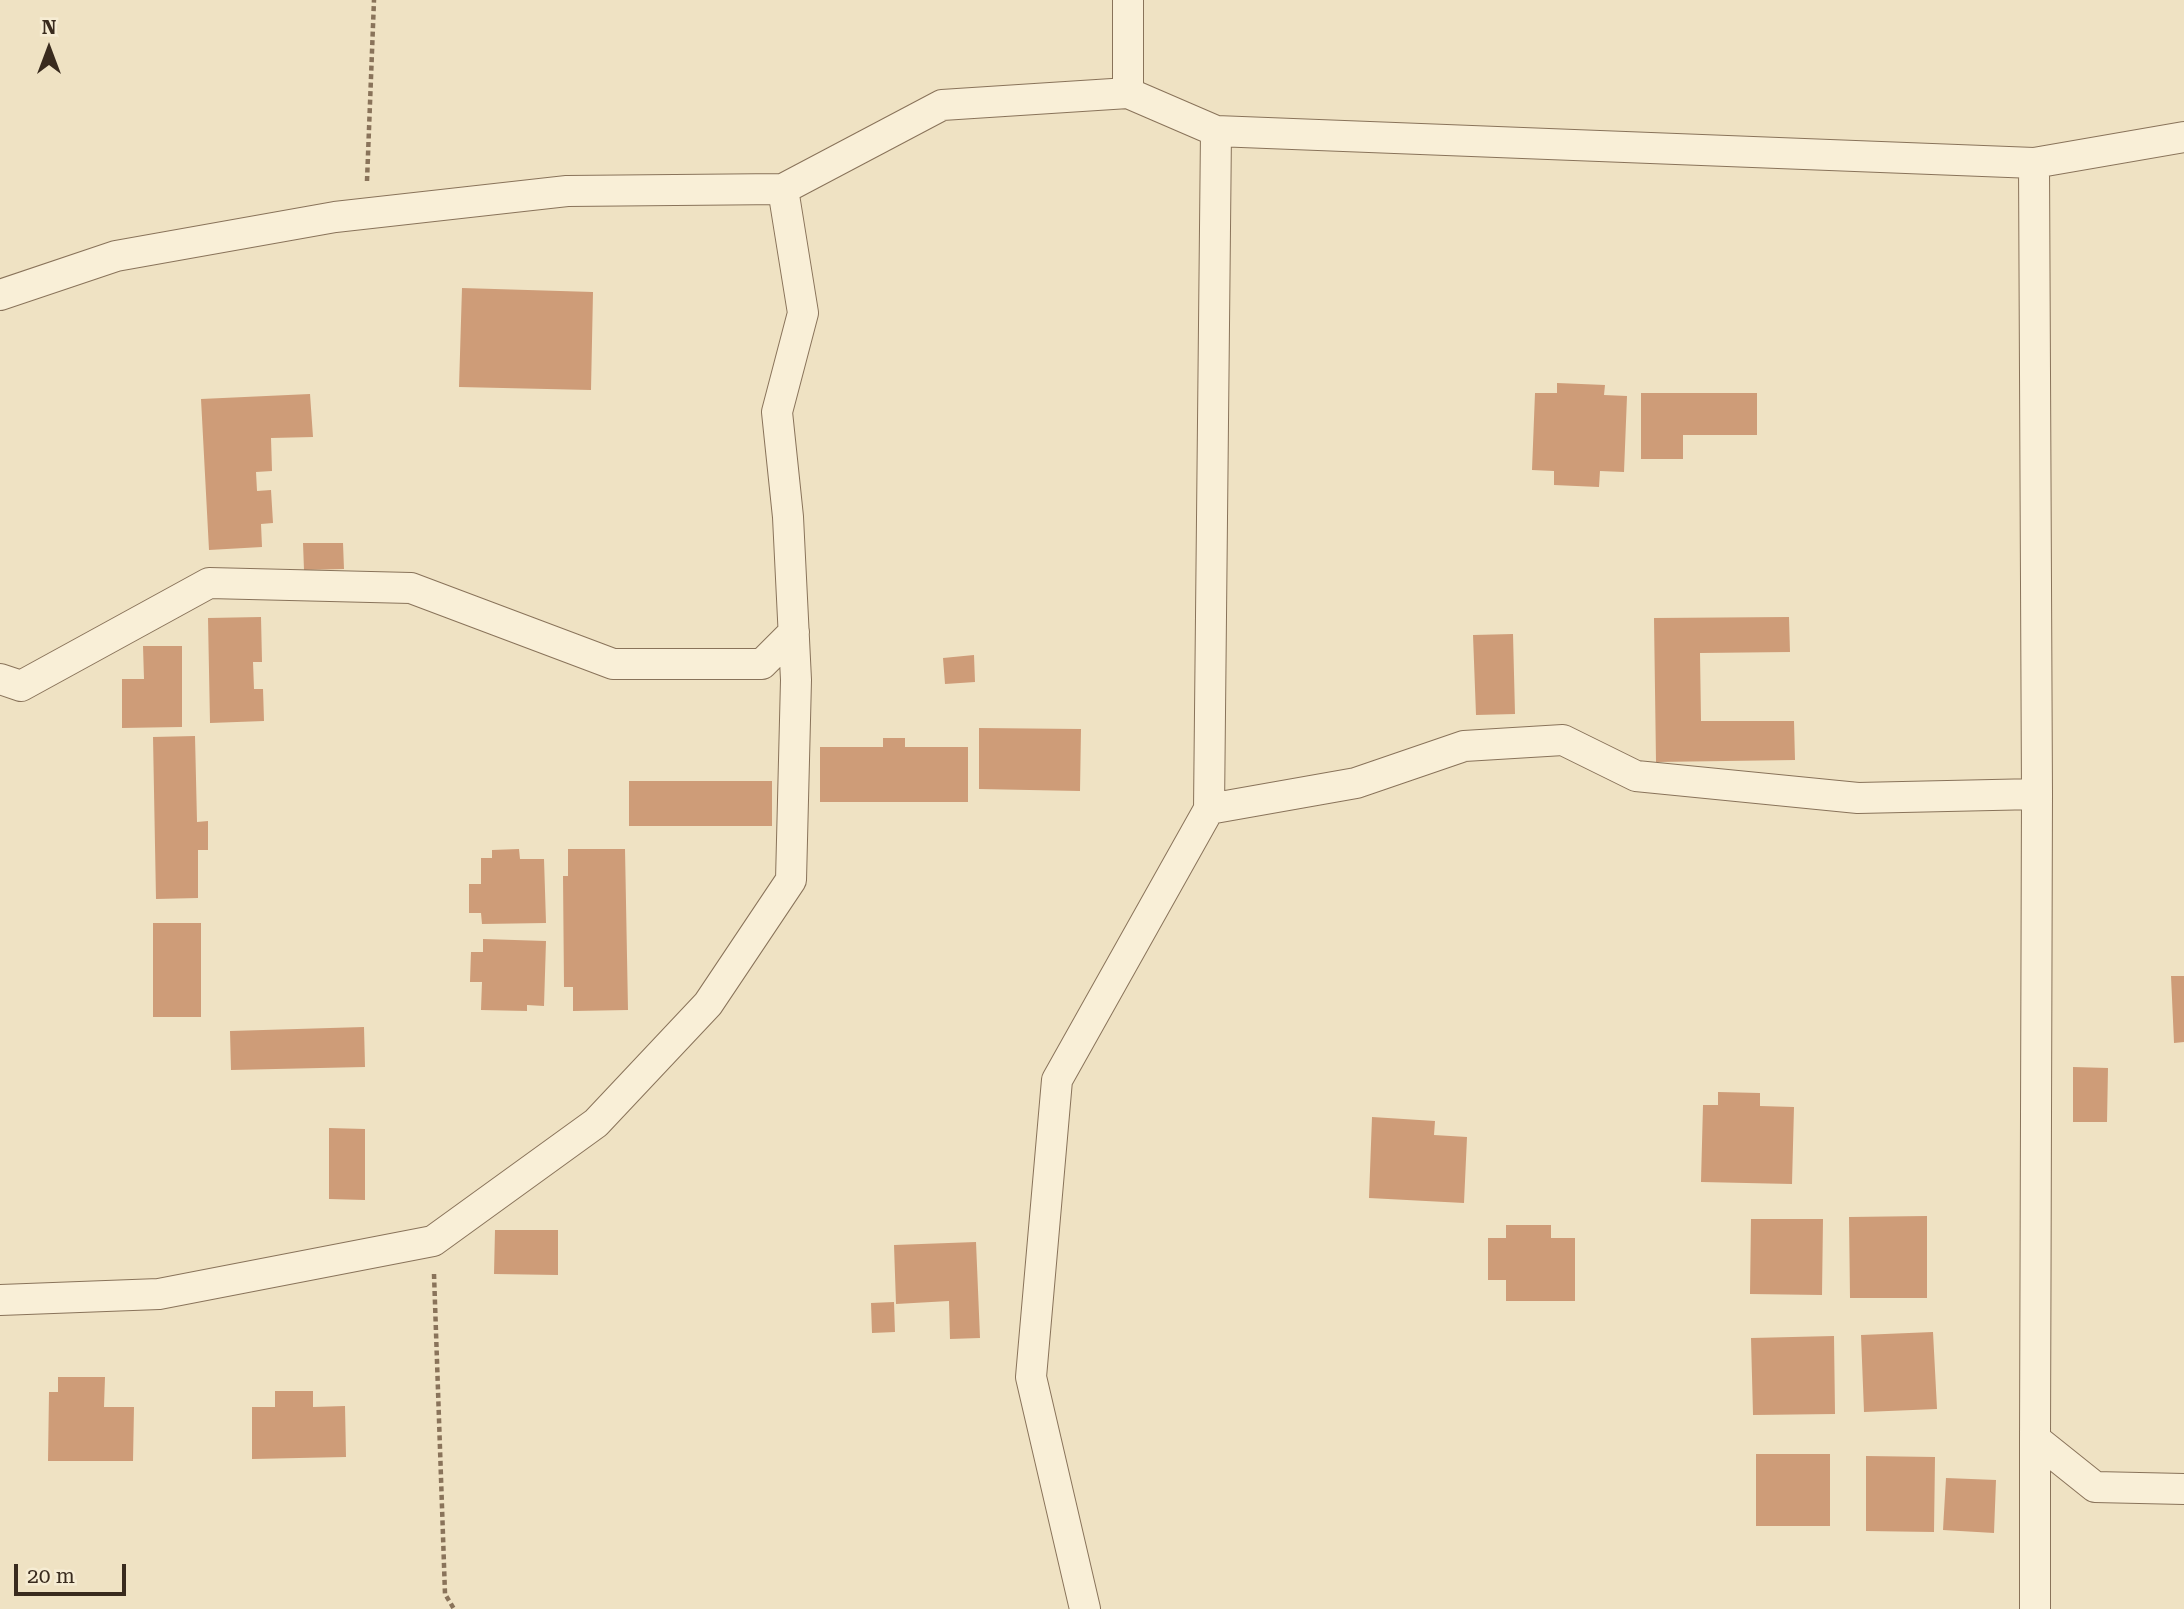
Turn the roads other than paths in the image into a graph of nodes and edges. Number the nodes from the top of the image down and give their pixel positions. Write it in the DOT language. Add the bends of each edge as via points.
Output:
graph roads {
  1 [pos="1128,0"];
  2 [pos="1128,93"];
  3 [pos="1216,131"];
  4 [pos="2184,137"];
  5 [pos="2034,163"];
  6 [pos="783,189"];
  7 [pos="0,295"];
  8 [pos="794,632"];
  9 [pos="0,678"];
  10 [pos="2038,794"];
  11 [pos="1209,809"];
  12 [pos="0,1300"];
  13 [pos="2035,1439"];
  14 [pos="2184,1489"];
  15 [pos="1085,1609"];
  16 [pos="2035,1609"];
  1 -- 2 [label="street"];
  2 -- 3 [label="street"];
  2 -- 6 [label="street" via="942,105"];
  3 -- 5 [label="street"];
  3 -- 11 [label="street"];
  4 -- 5 [label="street"];
  5 -- 10 [label="street"];
  6 -- 7 [label="street" via="567,191 366,214 116,256"];
  6 -- 8 [label="street" via="803,313 777,412"];
  8 -- 9 [label="street" via="762,663 613,663 411,588 209,583 21,686"];
  8 -- 12 [label="street" via="791,880 708,1004 596,1123 433,1241 159,1294"];
  10 -- 11 [label="street" via="1858,798 1636,776 1563,740 1464,746 1356,783"];
  10 -- 13 [label="street"];
  11 -- 15 [label="street" via="1057,1080 1031,1377"];
  13 -- 14 [label="street" via="2095,1487"];
  13 -- 16 [label="street"];
}
